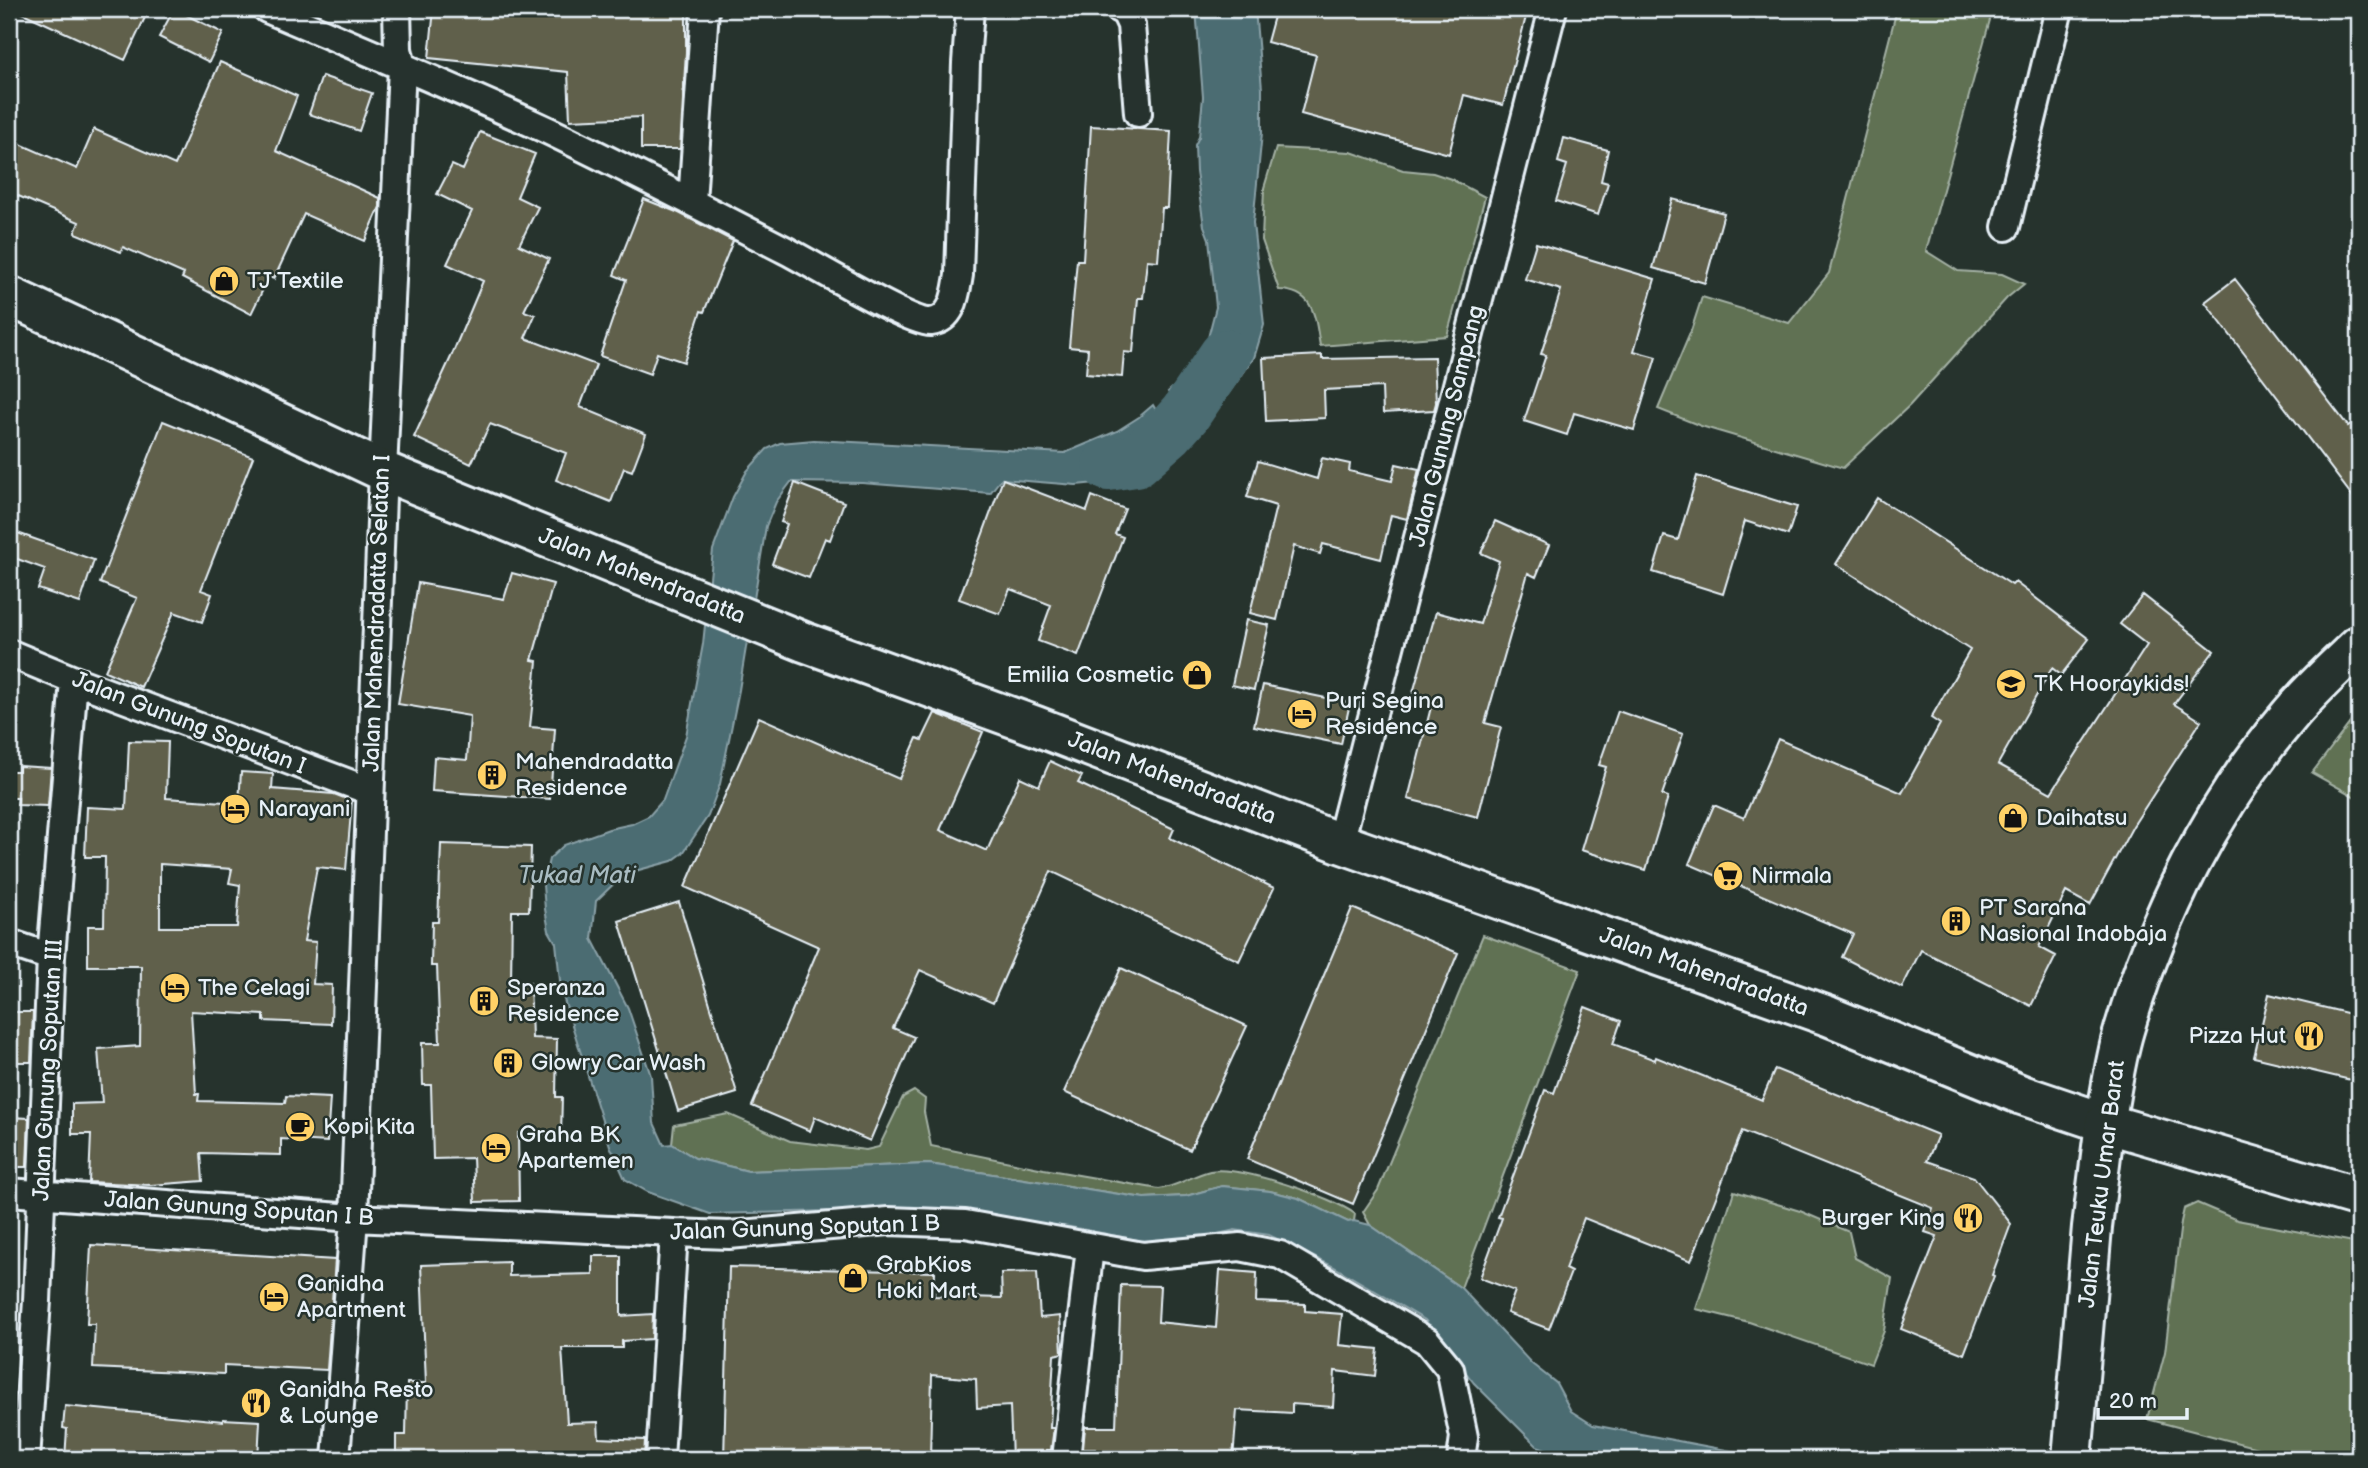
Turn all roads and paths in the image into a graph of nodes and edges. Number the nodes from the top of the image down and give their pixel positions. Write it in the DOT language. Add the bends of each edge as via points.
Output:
graph roads {
  1 [pos="267,9"];
  2 [pos="397,9"];
  3 [pos="705,9"];
  4 [pos="970,9"];
  5 [pos="1119,9"];
  6 [pos="1553,9"];
  7 [pos="2059,9"];
  8 [pos="401,67"];
  9 [pos="1138,113"];
  10 [pos="692,202"];
  11 [pos="2006,227"];
  12 [pos="9,296"];
  13 [pos="383,471"];
  14 [pos="2359,645"];
  15 [pos="9,653"];
  16 [pos="74,680"];
  17 [pos="370,792"];
  18 [pos="1340,843"];
  19 [pos="9,943"];
  20 [pos="51,957"];
  21 [pos="2105,1124"];
  22 [pos="9,1192"];
  23 [pos="42,1195"];
  24 [pos="2359,1196"];
  25 [pos="354,1218"];
  26 [pos="674,1233"];
  27 [pos="1090,1247"];
  28 [pos="1463,1448"];
  29 [pos="26,1459"];
  30 [pos="336,1459"];
  31 [pos="660,1459"];
  32 [pos="1066,1459"];
  33 [pos="2072,1459"];
  1 -- 8 [label="street"];
  2 -- 8 [label="street, Jalan Mahendradatta Selatan I"];
  3 -- 10 [label="street"];
  4 -- 10 [label="street" via="959,275 954,301 939,319 931,322 909,317"];
  5 -- 9 [label="street" via="1131,25"];
  6 -- 18 [label="street, Jalan Gunung Sampang"];
  7 -- 11 [label="street"];
  8 -- 10 [label="street"];
  8 -- 13 [label="street, Jalan Mahendradatta Selatan I"];
  12 -- 13 [label="main road, Jalan Mahendradatta"];
  13 -- 17 [label="street, Jalan Mahendradatta Selatan I"];
  13 -- 18 [label="main road, Jalan Mahendradatta" via="804,642"];
  14 -- 21 [label="main road, Jalan Teuku Umar Barat" via="2289,715 2208,831 2177,890 2143,973 2123,1033"];
  15 -- 16 [label="street, Jalan Gunung Soputan I"];
  16 -- 17 [label="street, Jalan Gunung Soputan I"];
  16 -- 20 [label="street, Jalan Gunung Soputan III"];
  17 -- 25 [label="street, Jalan Mahendradatta Selatan I"];
  18 -- 21 [label="main road, Jalan Mahendradatta" via="1828,1016"];
  19 -- 20 [label="street"];
  20 -- 23 [label="street, Jalan Gunung Soputan III"];
  21 -- 24 [label="main road, Jalan Mahendradatta"];
  21 -- 33 [label="main road, Jalan Teuku Umar Barat"];
  22 -- 23 [label="street, Jalan Gunung Soputan I B"];
  23 -- 25 [label="street, Jalan Gunung Soputan I B"];
  23 -- 29 [label="street, Jalan Gunung Soputan III"];
  25 -- 26 [label="street, Jalan Gunung Soputan I B"];
  25 -- 30 [label="street, Jalan Mahendradatta Selatan I"];
  26 -- 27 [label="street, Jalan Gunung Soputan I B" via="729,1235 889,1221 965,1224"];
  26 -- 31 [label="street"];
  27 -- 28 [label="street, Jalan Gunung Soputan I B" via="1143,1256 1240,1247 1280,1255 1427,1341 1450,1369"];
  27 -- 32 [label="street"];
}
